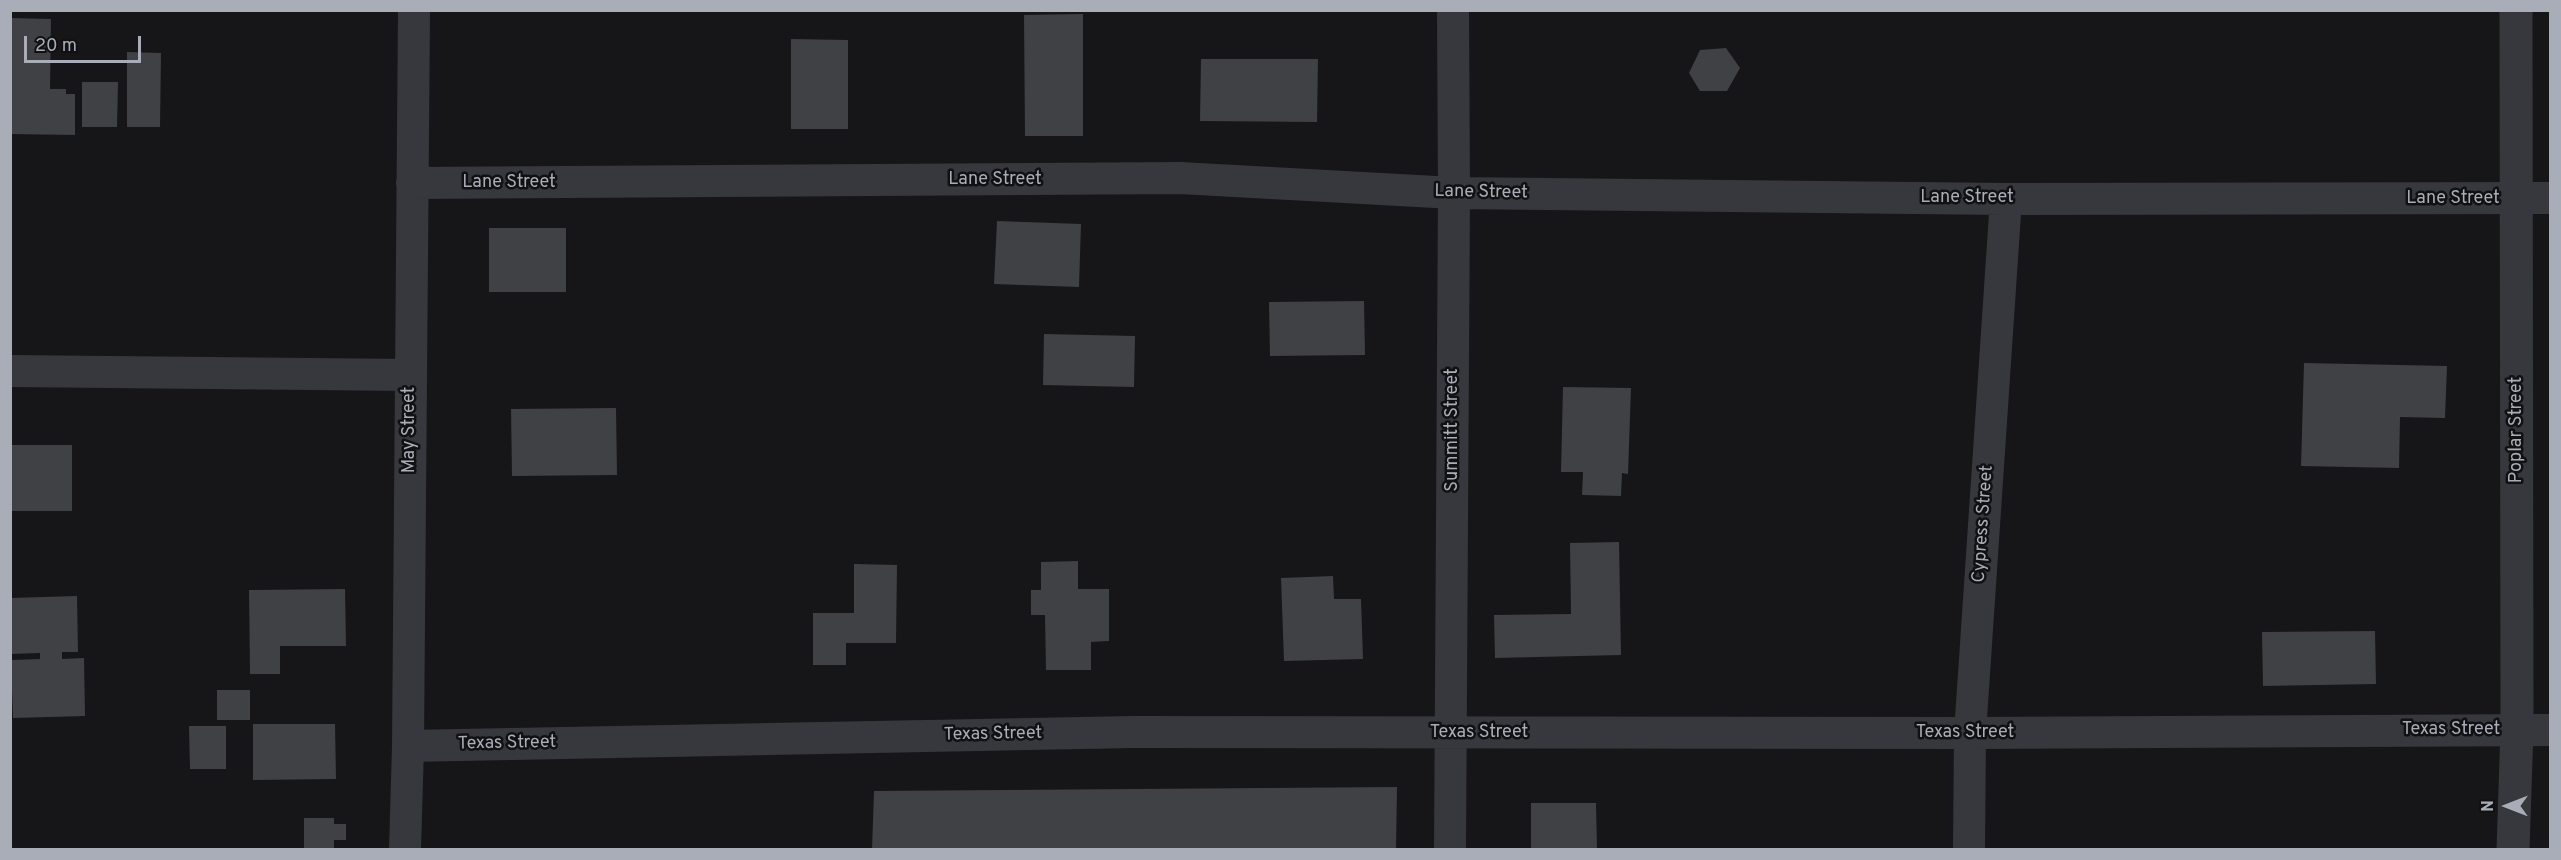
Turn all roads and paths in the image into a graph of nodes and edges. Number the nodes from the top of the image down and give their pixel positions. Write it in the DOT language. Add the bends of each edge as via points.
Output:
graph roads {
  1 [pos="414,10"];
  2 [pos="1453,10"];
  3 [pos="2516,10"];
  4 [pos="412,183"];
  5 [pos="1454,193"];
  6 [pos="2550,198"];
  7 [pos="2006,199"];
  8 [pos="2517,199"];
  9 [pos="10,371"];
  10 [pos="410,375"];
  11 [pos="2517,729"];
  12 [pos="2550,730"];
  13 [pos="1452,733"];
  14 [pos="1970,733"];
  15 [pos="408,746"];
  16 [pos="405,849"];
  17 [pos="1450,849"];
  18 [pos="1969,849"];
  19 [pos="2513,849"];
  1 -- 4 [label="street, May Street"];
  2 -- 5 [label="street, Summitt Street"];
  3 -- 8 [label="street, Poplar Street"];
  4 -- 5 [label="street, Lane Street" via="1180,178"];
  4 -- 10 [label="street, May Street"];
  5 -- 7 [label="street, Lane Street"];
  5 -- 13 [label="street, Summitt Street"];
  6 -- 8 [label="street, Lane Street"];
  7 -- 8 [label="street, Lane Street"];
  7 -- 14 [label="street, Cypress Street"];
  8 -- 11 [label="street, Poplar Street"];
  9 -- 10 [label="street"];
  10 -- 15 [label="street, May Street"];
  11 -- 12 [label="street, Texas Street"];
  11 -- 14 [label="street, Texas Street"];
  11 -- 19 [label="street, Poplar Street"];
  13 -- 14 [label="street, Texas Street"];
  13 -- 15 [label="street, Texas Street" via="1133,732"];
  13 -- 17 [label="street, Summitt Street"];
  14 -- 18 [label="street, Cypress Street"];
  15 -- 16 [label="street, May Street"];
}
